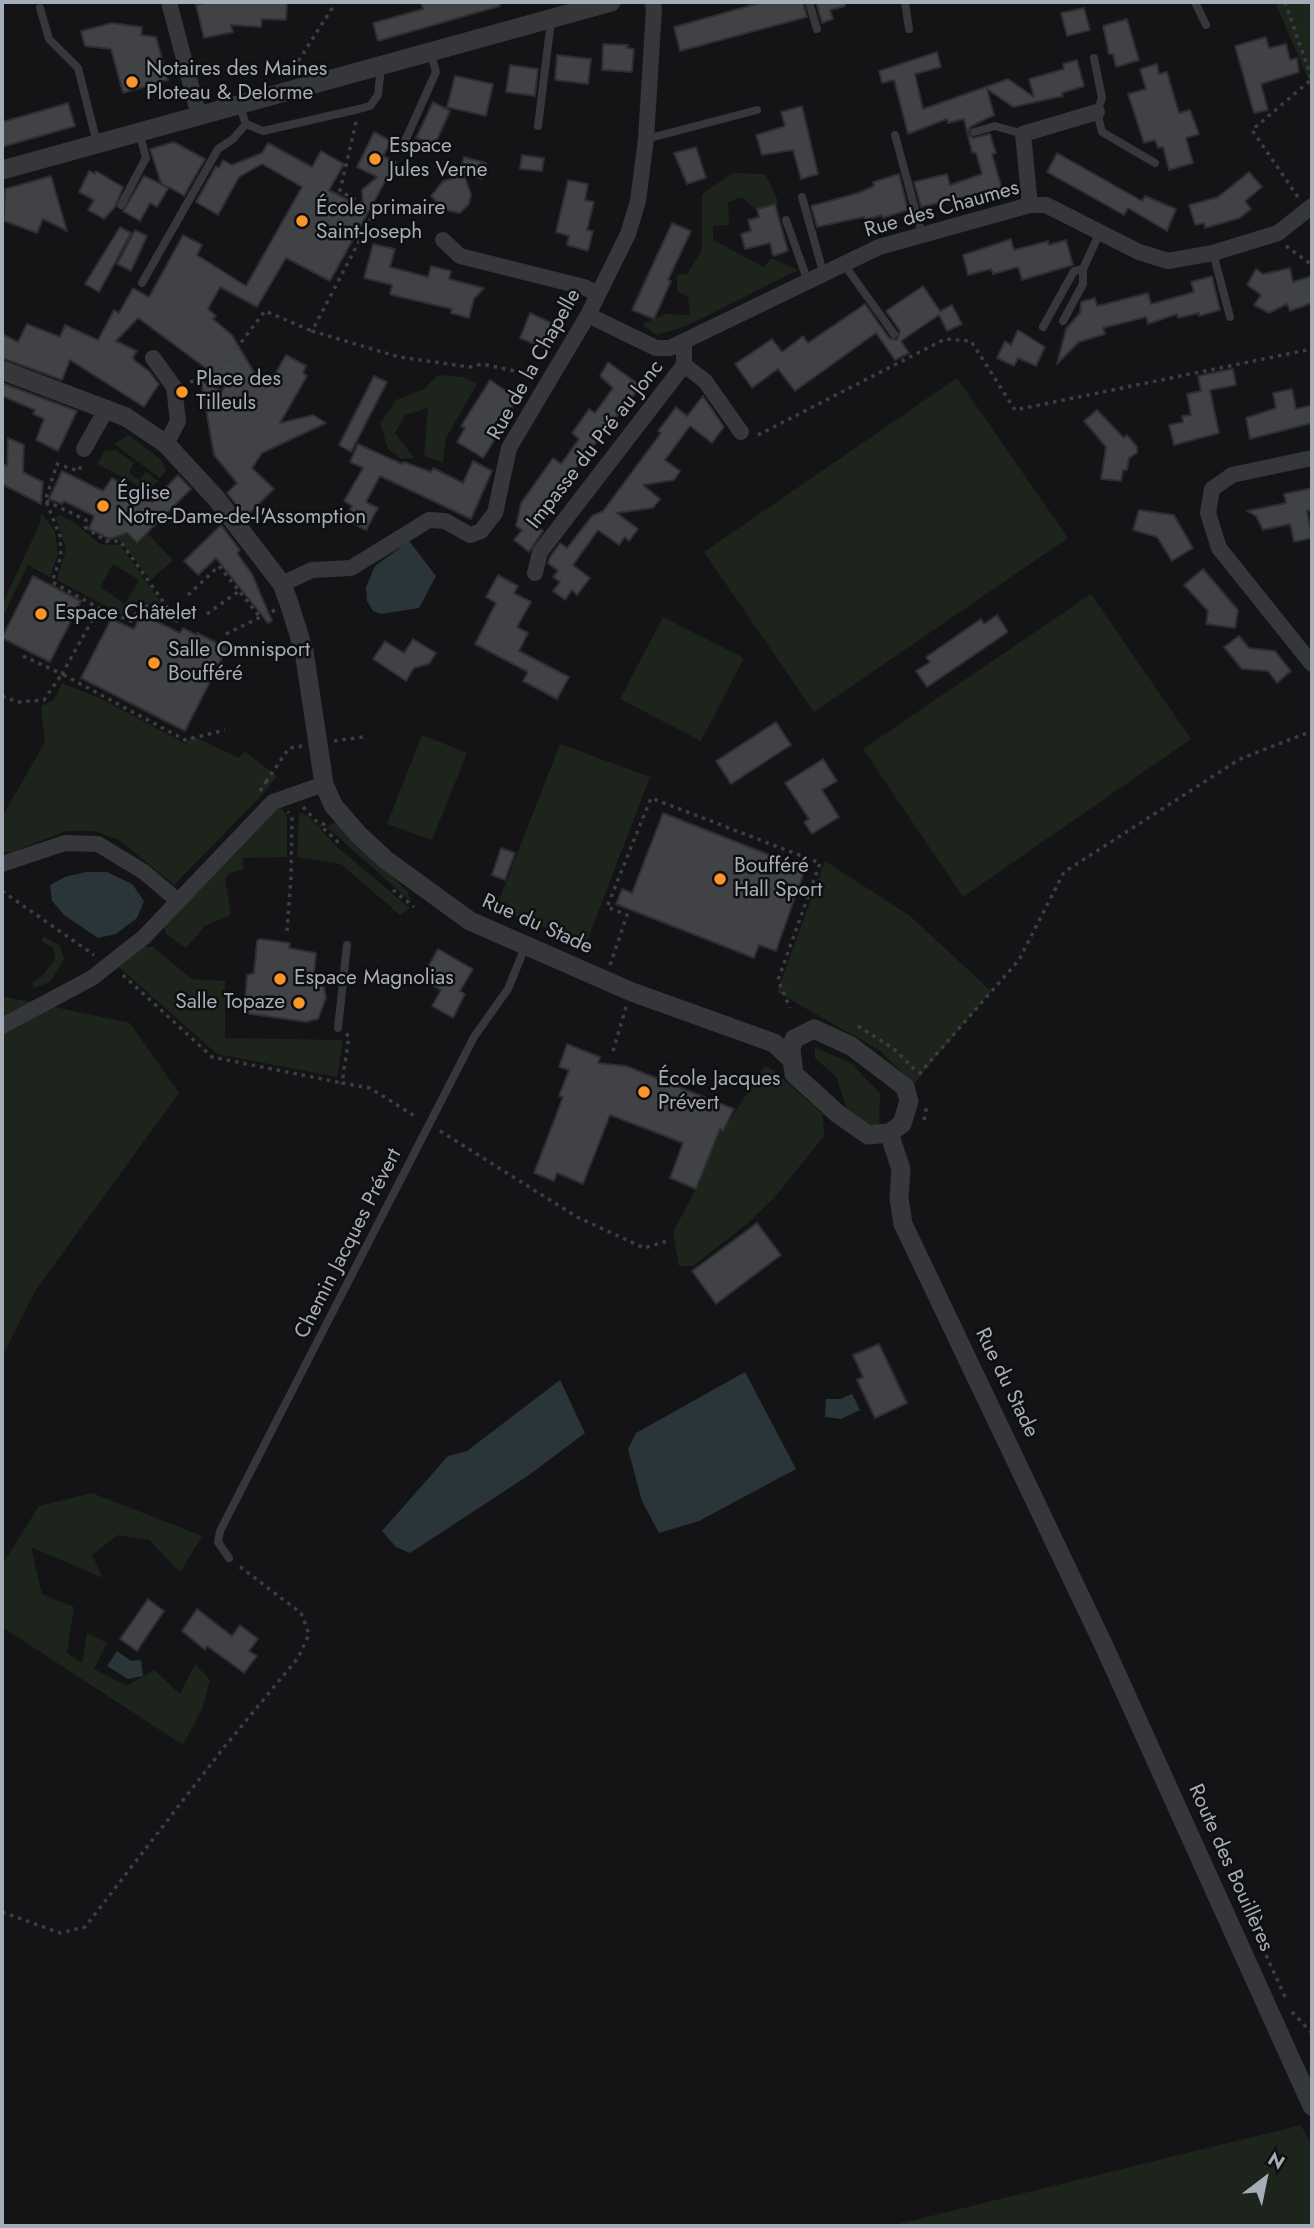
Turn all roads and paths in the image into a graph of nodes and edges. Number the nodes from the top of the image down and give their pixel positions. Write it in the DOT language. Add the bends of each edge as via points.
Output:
graph roads {
  1 [pos="169,2"];
  2 [pos="336,2"];
  3 [pos="611,2"];
  4 [pos="652,2"];
  5 [pos="809,2"];
  6 [pos="905,2"];
  7 [pos="1195,2"];
  8 [pos="1285,2"];
  9 [pos="40,8"];
  10 [pos="551,21"];
  11 [pos="1206,25"];
  12 [pos="817,29"];
  13 [pos="909,29"];
  14 [pos="431,54"];
  15 [pos="1094,58"];
  16 [pos="381,67"];
  17 [pos="301,89"];
  18 [pos="239,105"];
  19 [pos="359,109"];
  20 [pos="757,110"];
  21 [pos="1097,112"];
  22 [pos="199,116"];
  23 [pos="246,124"];
  24 [pos="538,126"];
  25 [pos="139,132"];
  26 [pos="974,132"];
  27 [pos="1023,134"];
  28 [pos="895,135"];
  29 [pos="646,139"];
  30 [pos="405,141"];
  31 [pos="97,143"];
  32 [pos="1155,163"];
  33 [pos="2,170"];
  34 [pos="802,197"];
  35 [pos="121,205"];
  36 [pos="1030,205"];
  37 [pos="1310,208"];
  38 [pos="786,220"];
  39 [pos="1100,232"];
  40 [pos="1278,233"];
  41 [pos="922,235"];
  42 [pos="443,240"];
  43 [pos="1213,253"];
  44 [pos="843,263"];
  45 [pos="1312,265"];
  46 [pos="1083,269"];
  47 [pos="823,272"];
  48 [pos="807,279"];
  49 [pos="142,283"];
  50 [pos="598,295"];
  51 [pos="588,315"];
  52 [pos="1230,317"];
  53 [pos="1063,321"];
  54 [pos="1043,327"];
  55 [pos="312,331"];
  56 [pos="894,334"];
  57 [pos="684,342"];
  58 [pos="1312,349"];
  59 [pos="153,358"];
  60 [pos="684,365"];
  61 [pos="2,370"];
  62 [pos="548,383"];
  63 [pos="174,387"];
  64 [pos="107,408"];
  65 [pos="741,432"];
  66 [pos="166,444"];
  67 [pos="84,449"];
  68 [pos="1312,458"];
  69 [pos="46,500"];
  70 [pos="535,573"];
  71 [pos="282,584"];
  72 [pos="239,591"];
  73 [pos="188,595"];
  74 [pos="289,603"];
  75 [pos="99,608"];
  76 [pos="207,614"];
  77 [pos="260,617"];
  78 [pos="226,634"];
  79 [pos="23,656"];
  80 [pos="1312,664"];
  81 [pos="62,674"];
  82 [pos="2,696"];
  83 [pos="225,730"];
  84 [pos="1312,732"];
  85 [pos="324,784"];
  86 [pos="278,799"];
  87 [pos="251,800"];
  88 [pos="321,826"];
  89 [pos="2,864"];
  90 [pos="2,891"];
  91 [pos="177,900"];
  92 [pos="287,932"];
  93 [pos="346,945"];
  94 [pos="525,947"];
  95 [pos="110,965"];
  96 [pos="619,969"];
  97 [pos="632,992"];
  98 [pos="790,1008"];
  99 [pos="2,1026"];
  100 [pos="858,1026"];
  101 [pos="338,1028"];
  102 [pos="794,1039"];
  103 [pos="774,1043"];
  104 [pos="613,1051"];
  105 [pos="791,1059"];
  106 [pos="919,1074"];
  107 [pos="923,1078"];
  108 [pos="342,1083"];
  109 [pos="926,1100"];
  110 [pos="923,1123"];
  111 [pos="430,1124"];
  112 [pos="889,1133"];
  113 [pos="671,1240"];
  114 [pos="229,1558"];
  115 [pos="1105,1648"];
  116 [pos="2,1912"];
  117 [pos="1261,1944"];
  118 [pos="1312,2033"];
  119 [pos="1312,2106"];
  1 -- 22 [label="street"];
  2 -- 17 [label="path" via="297,63"];
  3 -- 10 [label="street"];
  4 -- 29 [label="street, Rue de la Chapelle"];
  5 -- 12 [label="lane"];
  6 -- 13 [label="lane"];
  7 -- 11 [label="lane"];
  8 -- 37 [label="path" via="1312,79 1252,131"];
  9 -- 31 [label="lane" via="50,39 78,68"];
  10 -- 14 [label="street"];
  10 -- 24 [label="lane"];
  14 -- 16 [label="street"];
  14 -- 30 [label="lane" via="436,72"];
  15 -- 21 [label="lane" via="1101,98"];
  16 -- 17 [label="street"];
  16 -- 19 [label="lane" via="377,95 370,106"];
  17 -- 18 [label="street"];
  18 -- 22 [label="street"];
  18 -- 23 [label="lane"];
  19 -- 23 [label="lane" via="281,129 263,131"];
  19 -- 55 [label="path" via="340,191 375,211"];
  20 -- 29 [label="lane"];
  21 -- 27 [label="street"];
  21 -- 32 [label="lane" via="1102,132"];
  22 -- 25 [label="street"];
  23 -- 49 [label="lane" via="218,149"];
  25 -- 31 [label="street"];
  25 -- 35 [label="lane" via="146,158"];
  26 -- 27 [label="lane" via="995,126"];
  27 -- 36 [label="street"];
  28 -- 41 [label="lane"];
  29 -- 50 [label="street, Rue de la Chapelle" via="638,201 628,234"];
  31 -- 33 [label="street"];
  34 -- 47 [label="lane"];
  36 -- 39 [label="street, Rue des Chaumes" via="1046,205"];
  36 -- 41 [label="street, Rue des Chaumes"];
  37 -- 40 [label="street, Rue des Chaumes"];
  38 -- 48 [label="lane"];
  39 -- 43 [label="street, Rue des Chaumes" via="1168,261"];
  39 -- 46 [label="lane"];
  40 -- 43 [label="street, Rue des Chaumes"];
  40 -- 45 [label="path" via="1287,247"];
  41 -- 44 [label="street, Rue des Chaumes"];
  42 -- 50 [label="street" via="460,256 584,287"];
  43 -- 52 [label="lane"];
  44 -- 47 [label="street, Rue des Chaumes"];
  44 -- 56 [label="lane"];
  46 -- 53 [label="lane" via="1083,284"];
  46 -- 54 [label="lane" via="1074,271"];
  47 -- 48 [label="street, Rue des Chaumes"];
  48 -- 57 [label="street, Rue des Chaumes"];
  50 -- 51 [label="street, Rue de la Chapelle"];
  51 -- 57 [label="street, Rue des Chaumes" via="656,348"];
  51 -- 62 [label="street, Rue de la Chapelle"];
  55 -- 62 [label="path" via="399,357 470,367 482,364 539,376"];
  55 -- 63 [label="path" via="265,311 218,373"];
  57 -- 60 [label="street, Impasse du Pré au Jonc"];
  58 -- 65 [label="path" via="1015,410 971,341 945,339 747,440"];
  59 -- 63 [label="street"];
  60 -- 65 [label="street" via="705,381"];
  60 -- 70 [label="street, Impasse du Pré au Jonc" via="540,552"];
  61 -- 64 [label="street"];
  62 -- 71 [label="street, Rue de la Chapelle" via="509,448 495,513 481,531 470,535 445,521 429,520 351,568 312,570"];
  63 -- 66 [label="street" via="178,421"];
  64 -- 66 [label="street"];
  64 -- 67 [label="street"];
  66 -- 71 [label="street" via="215,496"];
  67 -- 69 [label="path" via="79,471 57,464"];
  68 -- 80 [label="street" via="1232,475 1212,489 1208,513 1219,548"];
  69 -- 75 [label="path" via="60,536 61,556 52,582"];
  69 -- 75 [label="path" via="86,520 85,527 106,541 120,541 177,621 142,604 131,621"];
  71 -- 74 [label="street"];
  72 -- 73 [label="path" via="219,566"];
  72 -- 76 [label="path"];
  72 -- 77 [label="path"];
  74 -- 77 [label="path"];
  74 -- 85 [label="street" via="304,651"];
  75 -- 81 [label="path"];
  77 -- 78 [label="path"];
  79 -- 81 [label="path"];
  81 -- 82 [label="path" via="44,700 17,702"];
  81 -- 83 [label="path" via="185,740"];
  84 -- 106 [label="path" via="1240,758 1064,872 1018,960"];
  85 -- 86 [label="street"];
  85 -- 94 [label="street, Rue du Stade" via="333,805 386,860 470,921"];
  86 -- 87 [label="path" via="266,782"];
  86 -- 91 [label="street"];
  88 -- 92 [label="path" via="302,805 286,809 292,817"];
  89 -- 91 [label="street" via="65,844 98,844 144,872"];
  90 -- 95 [label="path"];
  91 -- 95 [label="street" via="149,933"];
  93 -- 101 [label="lane"];
  94 -- 97 [label="street, Rue du Stade"];
  94 -- 111 [label="lane, Chemin Jacques Prévert" via="508,989 474,1037"];
  95 -- 99 [label="street"];
  95 -- 108 [label="path" via="212,1057"];
  96 -- 98 [label="path" via="609,965 626,915 607,907 651,798 820,863 778,980"];
  97 -- 103 [label="street, Rue du Stade"];
  97 -- 104 [label="path"];
  100 -- 106 [label="path" via="894,1049"];
  101 -- 108 [label="path" via="349,1036"];
  102 -- 103 [label="street"];
  102 -- 105 [label="street"];
  102 -- 112 [label="street" via="814,1029 828,1033 899,1081 905,1087 908,1112 902,1124"];
  103 -- 105 [label="street, Rue du Stade"];
  105 -- 112 [label="street, Rue du Stade" via="794,1074 855,1128 868,1135"];
  106 -- 107 [label="path"];
  108 -- 111 [label="path" via="370,1088"];
  109 -- 110 [label="path"];
  111 -- 113 [label="path" via="577,1217 644,1248"];
  111 -- 114 [label="lane, Chemin Jacques Prévert" via="220,1531 218,1542"];
  112 -- 115 [label="street, Rue du Stade" via="901,1169 903,1224"];
  114 -- 116 [label="path" via="301,1613 309,1634 298,1658 85,1927 60,1933"];
  115 -- 119 [label="street, Route des Bouillères"];
  117 -- 118 [label="path" via="1293,2015"];
}
